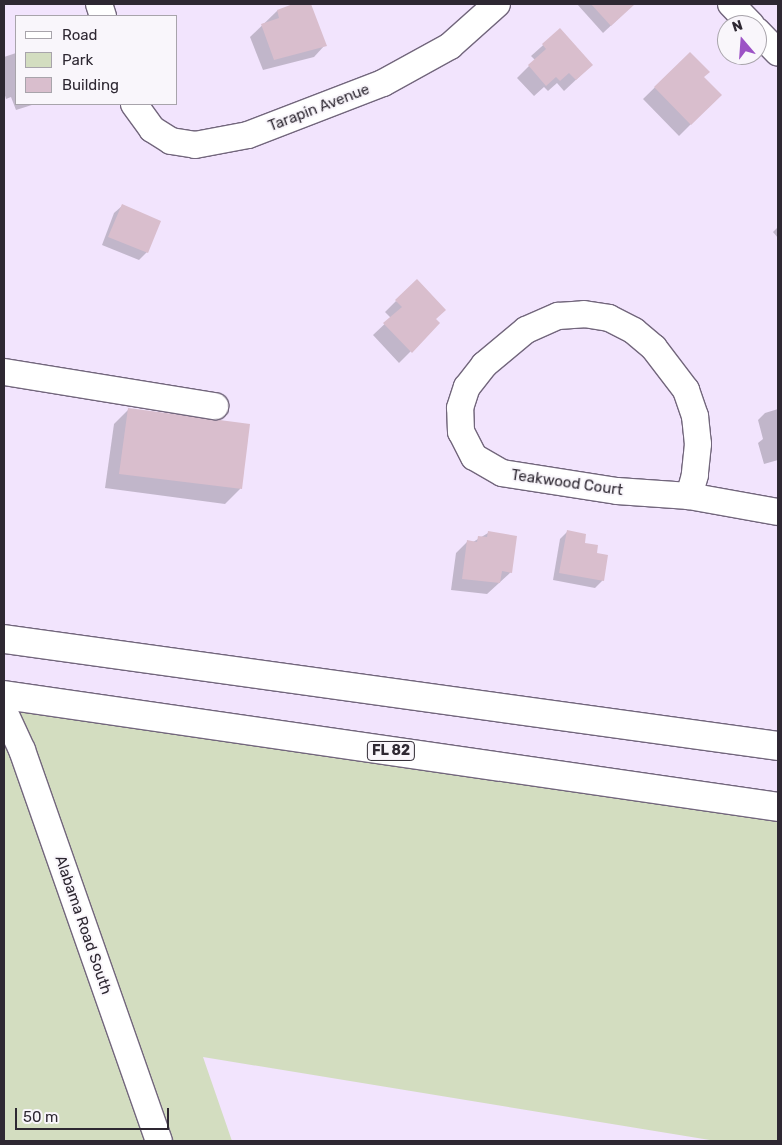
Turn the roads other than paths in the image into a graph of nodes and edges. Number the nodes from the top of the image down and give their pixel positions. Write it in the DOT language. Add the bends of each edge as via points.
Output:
graph roads {
  1 [pos="497,4"];
  2 [pos="731,4"];
  3 [pos="741,15"];
  4 [pos="767,41"];
  5 [pos="778,53"];
  6 [pos="135,105"];
  7 [pos="4,372"];
  8 [pos="215,406"];
  9 [pos="688,496"];
  10 [pos="778,512"];
  11 [pos="4,639"];
  12 [pos="4,695"];
  13 [pos="4,711"];
  14 [pos="778,746"];
  15 [pos="778,807"];
  16 [pos="158,1141"];
  1 -- 6 [label="street, Tarapin Avenue" via="450,46 383,83 248,135 195,145 171,141 152,129"];
  2 -- 3 [label="street"];
  4 -- 5 [label="street"];
  7 -- 8 [label="street"];
  9 -- 9 [label="street, Teakwood Court" via="617,491 502,473 474,457 461,432 460,408 467,386 484,365 526,330 558,316 584,314 609,318 634,331 654,348 686,390 695,416 698,444 695,475"];
  9 -- 10 [label="street, Teakwood Court"];
  11 -- 14 [label="highway"];
  12 -- 15 [label="highway, FL 82"];
  13 -- 16 [label="street, Alabama Road South" via="22,750"];
}
